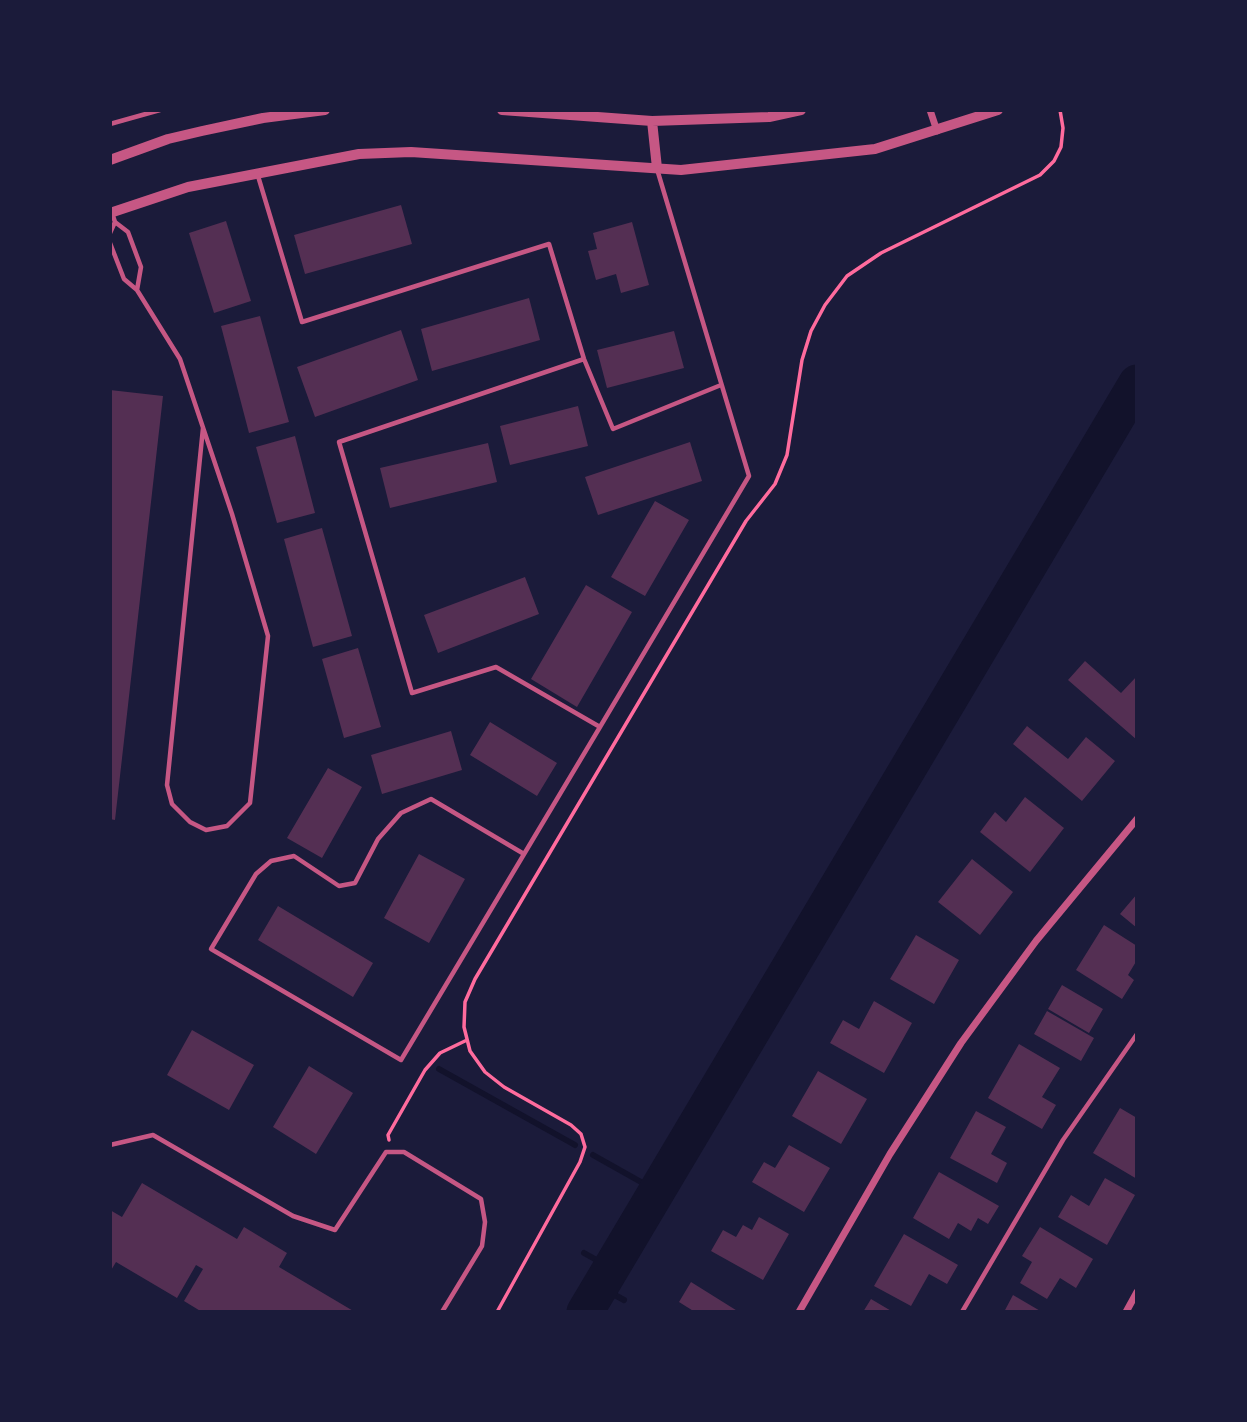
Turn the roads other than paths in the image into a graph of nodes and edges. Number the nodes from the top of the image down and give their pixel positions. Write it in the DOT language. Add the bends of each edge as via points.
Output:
graph roads {
  1 [pos="160,110"];
  2 [pos="325,110"];
  3 [pos="502,110"];
  4 [pos="801,110"];
  5 [pos="930,110"];
  6 [pos="998,110"];
  7 [pos="652,121"];
  8 [pos="110,124"];
  9 [pos="937,131"];
  10 [pos="110,160"];
  11 [pos="657,168"];
  12 [pos="257,171"];
  13 [pos="112,214"];
  14 [pos="110,233"];
  15 [pos="110,243"];
  16 [pos="137,290"];
  17 [pos="584,359"];
  18 [pos="721,385"];
  19 [pos="203,428"];
  20 [pos="600,727"];
  21 [pos="1137,819"];
  22 [pos="524,855"];
  23 [pos="1137,1034"];
  24 [pos="110,1145"];
  25 [pos="1137,1292"];
  26 [pos="442,1312"];
  27 [pos="799,1312"];
  28 [pos="962,1312"];
  29 [pos="1126,1312"];
  1 -- 8 [label="lane"];
  2 -- 10 [label="street" via="191,134"];
  3 -- 7 [label="street"];
  4 -- 7 [label="street" via="769,117"];
  5 -- 9 [label="street"];
  6 -- 9 [label="street"];
  7 -- 11 [label="street"];
  9 -- 11 [label="street" via="875,149 803,159"];
  11 -- 12 [label="street" via="411,152 359,154"];
  11 -- 18 [label="lane"];
  12 -- 13 [label="street" via="188,187"];
  12 -- 17 [label="lane" via="302,322 549,244"];
  13 -- 14 [label="lane"];
  13 -- 16 [label="lane" via="128,232 141,267"];
  15 -- 16 [label="lane" via="124,279"];
  16 -- 19 [label="lane" via="180,359"];
  17 -- 18 [label="lane" via="613,429"];
  17 -- 20 [label="lane" via="339,442 412,693 496,667"];
  18 -- 20 [label="lane" via="749,476"];
  19 -- 19 [label="lane" via="268,636 250,803 227,826 206,830 172,804 167,785"];
  20 -- 22 [label="lane"];
  21 -- 27 [label="street" via="1036,941 961,1044 890,1154"];
  22 -- 22 [label="lane" via="401,1060 211,949 256,874 271,862 294,856 339,886 355,883 378,839 401,813 432,799"];
  23 -- 28 [label="lane" via="1063,1140"];
  24 -- 26 [label="lane" via="153,1135 293,1216 335,1230 386,1152 404,1152 481,1199 485,1222 482,1246"];
  25 -- 29 [label="street"];
}
